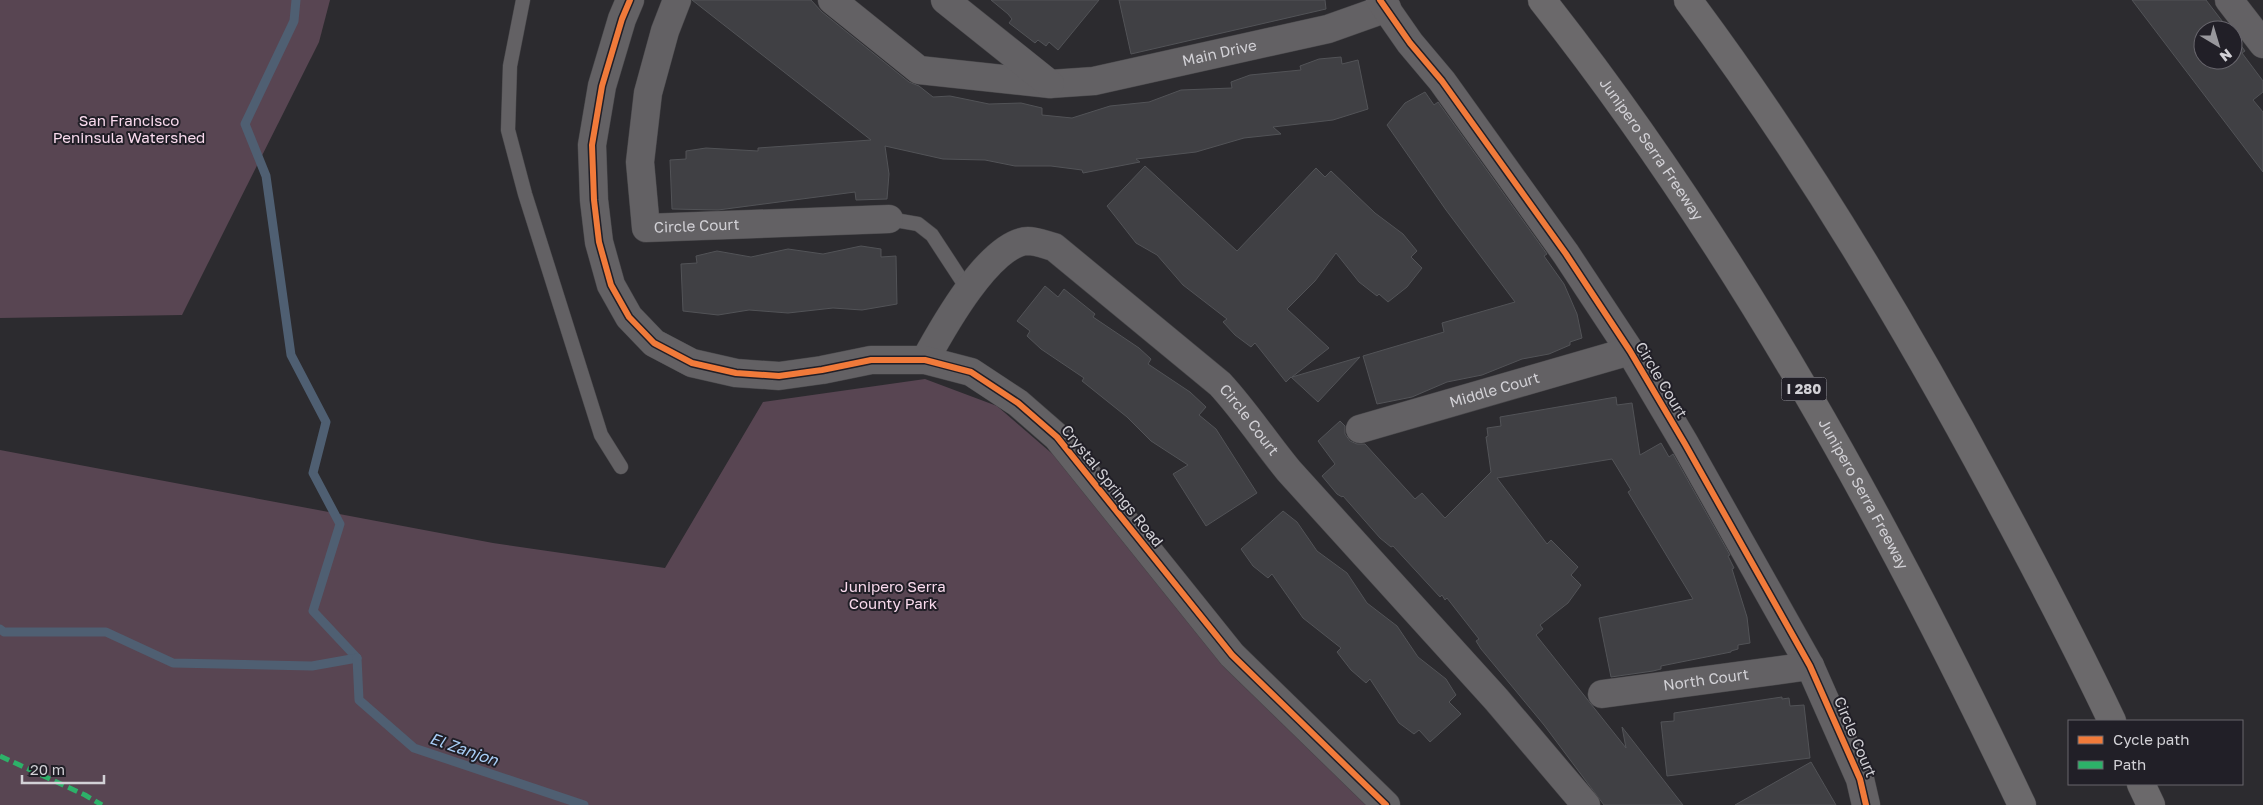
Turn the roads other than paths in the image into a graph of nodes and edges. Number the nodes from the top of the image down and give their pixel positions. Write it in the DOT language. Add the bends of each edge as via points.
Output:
graph roads {
  1 [pos="522,0"];
  2 [pos="630,0"];
  3 [pos="677,0"];
  4 [pos="832,0"];
  5 [pos="945,0"];
  6 [pos="1542,0"];
  7 [pos="1688,0"];
  8 [pos="2230,0"];
  9 [pos="2240,0"];
  10 [pos="2250,0"];
  11 [pos="1384,4"];
  12 [pos="2263,44"];
  13 [pos="1050,84"];
  14 [pos="889,218"];
  15 [pos="968,290"];
  16 [pos="1630,351"];
  17 [pos="924,360"];
  18 [pos="1360,429"];
  19 [pos="621,467"];
  20 [pos="1810,666"];
  21 [pos="1602,694"];
  22 [pos="2111,720"];
  23 [pos="2141,785"];
  24 [pos="1386,805"];
  25 [pos="1586,805"];
  26 [pos="1866,805"];
  27 [pos="2022,805"];
  28 [pos="2150,805"];
  1 -- 19 [label="lane" via="510,66 508,130 601,435"];
  2 -- 17 [label="street, Crystal Springs Road" via="602,86 592,145 599,242 611,285 629,317 654,343 692,363 736,373 779,376 872,360"];
  3 -- 14 [label="street, Circle Court" via="648,93 640,162 646,228"];
  4 -- 13 [label="street, Main Drive" via="918,70"];
  5 -- 13 [label="street"];
  6 -- 27 [label="highway, Junipero Serra Freeway / I 280" via="1657,156 1786,357 1904,569"];
  7 -- 22 [label="highway" via="1805,167 1904,329 2020,539"];
  8 -- 12 [label="street"];
  9 -- 10 [label="street"];
  11 -- 13 [label="street, Main Drive" via="1328,29 1094,81"];
  11 -- 16 [label="street, Circle Court" via="1566,254"];
  14 -- 15 [label="lane" via="918,224 932,235"];
  15 -- 17 [label="street, Circle Court"];
  15 -- 25 [label="street, Circle Court" via="1000,252 1027,241 1054,246 1220,384 1289,471 1496,700"];
  16 -- 18 [label="street, Middle Court"];
  16 -- 20 [label="street, Circle Court"];
  17 -- 24 [label="street, Crystal Springs Road" via="971,372 1018,403 1057,437 1232,655"];
  20 -- 21 [label="street, North Court"];
  20 -- 26 [label="street, Circle Court" via="1860,779"];
  23 -- 28 [label="highway"];
}
